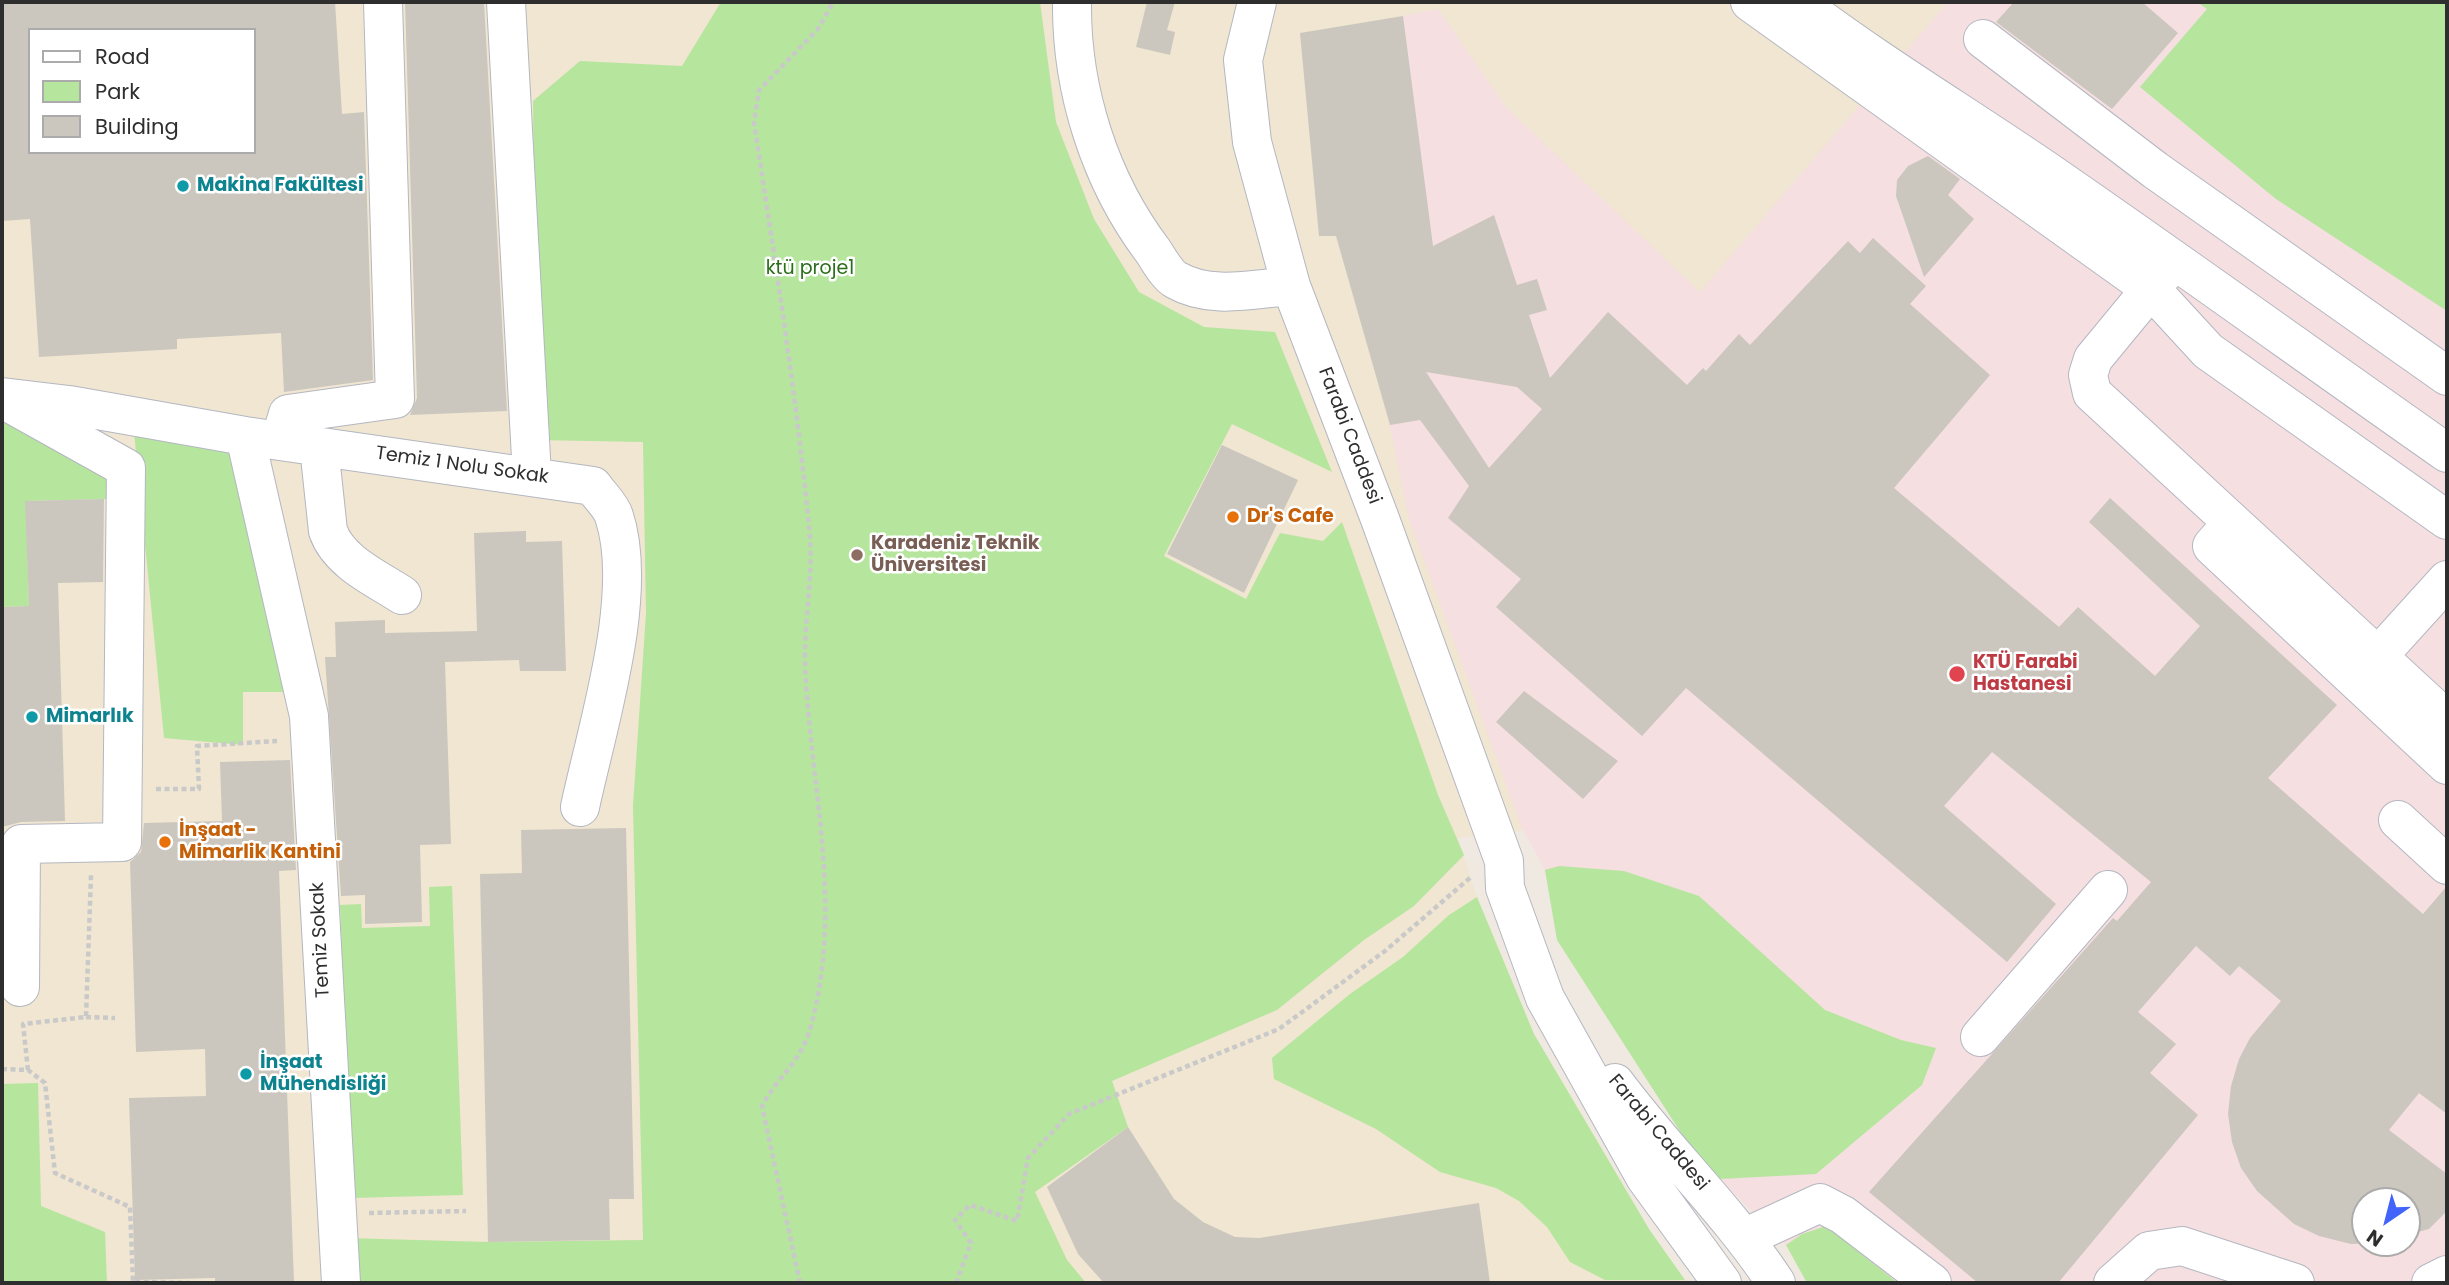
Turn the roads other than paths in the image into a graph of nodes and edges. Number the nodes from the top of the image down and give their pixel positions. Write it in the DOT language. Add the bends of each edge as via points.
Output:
graph roads {
  1 [pos="383,2"];
  2 [pos="506,2"];
  3 [pos="1072,2"];
  4 [pos="1257,2"];
  5 [pos="1750,2"];
  6 [pos="1798,2"];
  7 [pos="1983,39"];
  8 [pos="2162,275"];
  9 [pos="1291,286"];
  10 [pos="2447,376"];
  11 [pos="2,398"];
  12 [pos="263,439"];
  13 [pos="319,447"];
  14 [pos="2447,453"];
  15 [pos="532,476"];
  16 [pos="2447,520"];
  17 [pos="2447,580"];
  18 [pos="402,595"];
  19 [pos="2367,668"];
  20 [pos="2447,720"];
  21 [pos="2447,765"];
  22 [pos="580,807"];
  23 [pos="2398,820"];
  24 [pos="1504,861"];
  25 [pos="2447,865"];
  26 [pos="2108,890"];
  27 [pos="20,987"];
  28 [pos="1980,1037"];
  29 [pos="1688,1238"];
  30 [pos="1751,1249"];
  31 [pos="2447,1275"];
  32 [pos="1717,1280"];
  33 [pos="341,1283"];
  34 [pos="1932,1283"];
  35 [pos="2113,1283"];
  36 [pos="2295,1283"];
  37 [pos="2431,1283"];
  1 -- 12 [label="street" via="395,398 288,414"];
  2 -- 15 [label="street"];
  3 -- 9 [label="street" via="1079,74 1097,152 1120,202 1174,279 1209,293"];
  4 -- 9 [label="street, Farabi Caddesi" via="1243,60 1252,142"];
  5 -- 8 [label="street"];
  6 -- 8 [label="street" via="1856,46 1959,111"];
  7 -- 10 [label="street" via="2155,170"];
  8 -- 14 [label="street"];
  8 -- 16 [label="street" via="2208,351"];
  8 -- 19 [label="street" via="2093,359 2088,374 2092,393 2232,523 2213,547"];
  9 -- 24 [label="street, Farabi Caddesi"];
  11 -- 12 [label="street, Temiz 1 Nolu Sokak"];
  11 -- 27 [label="street" via="126,468 122,842 21,844"];
  12 -- 13 [label="street, Temiz 1 Nolu Sokak"];
  12 -- 33 [label="street, Temiz Sokak" via="309,716"];
  13 -- 15 [label="street, Temiz 1 Nolu Sokak"];
  13 -- 18 [label="street" via="332,544"];
  15 -- 22 [label="street, Temiz 1 Nolu Sokak" via="593,486 614,514 621,560 622,605 616,646"];
  17 -- 19 [label="street"];
  19 -- 20 [label="street"];
  19 -- 21 [label="street"];
  23 -- 25 [label="street"];
  24 -- 29 [label="street, Farabi Caddesi" via="1505,888 1545,998 1645,1177"];
  24 -- 30 [label="street, Farabi Caddesi" via="1524,880 1562,983 1607,1073"];
  26 -- 28 [label="street"];
  29 -- 30 [label="street"];
  29 -- 32 [label="street, Farabi Caddesi"];
  30 -- 32 [label="street"];
  30 -- 34 [label="street" via="1820,1203 1843,1215"];
  31 -- 37 [label="street"];
  35 -- 36 [label="street" via="2149,1251 2182,1246"];
}
